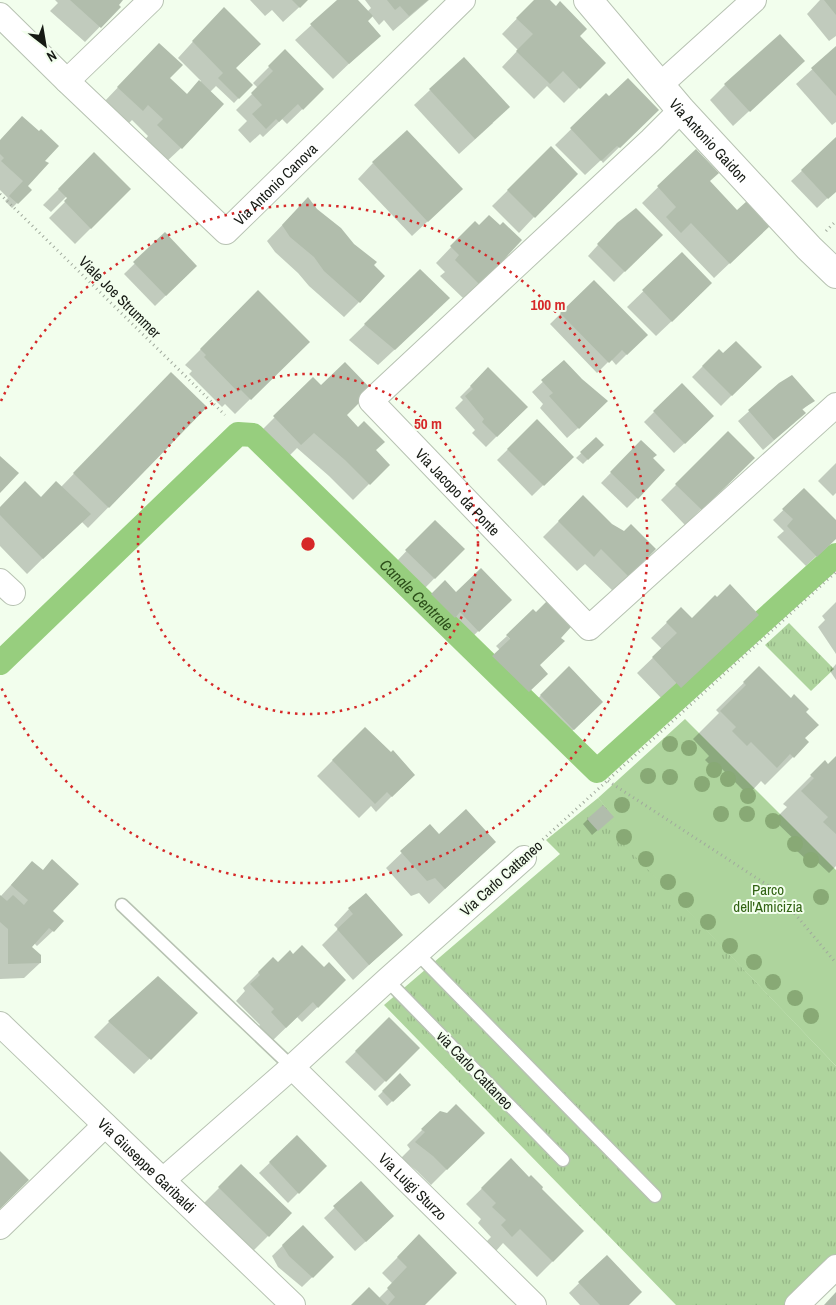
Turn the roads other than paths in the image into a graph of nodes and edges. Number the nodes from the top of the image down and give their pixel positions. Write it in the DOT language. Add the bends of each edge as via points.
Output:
graph roads {
  1 [pos="151,0"];
  2 [pos="463,0"];
  3 [pos="588,0"];
  4 [pos="754,0"];
  5 [pos="0,15"];
  6 [pos="67,81"];
  7 [pos="660,85"];
  8 [pos="681,110"];
  9 [pos="836,274"];
  10 [pos="836,406"];
  11 [pos="524,858"];
  12 [pos="122,905"];
  13 [pos="417,953"];
  14 [pos="387,980"];
  15 [pos="0,1024"];
  16 [pos="292,1067"];
  17 [pos="105,1125"];
  18 [pos="563,1160"];
  19 [pos="163,1180"];
  20 [pos="655,1196"];
  21 [pos="0,1227"];
  22 [pos="836,1267"];
  23 [pos="293,1305"];
  24 [pos="534,1305"];
  25 [pos="797,1305"];
  1 -- 6 [label="street"];
  2 -- 6 [label="street, Via Antonio Canova" via="226,232"];
  3 -- 7 [label="street, Via Antonio Gaidon"];
  4 -- 7 [label="street"];
  5 -- 6 [label="street, Via Antonio Canova"];
  7 -- 8 [label="street, Via Antonio Gaidon"];
  8 -- 9 [label="street, Via Antonio Gaidon"];
  8 -- 10 [label="street, Via Jacopo da Ponte" via="371,401 589,628"];
  11 -- 13 [label="street, Via Carlo Cattaneo"];
  12 -- 16 [label="lane"];
  13 -- 14 [label="street, Via Carlo Cattaneo"];
  13 -- 20 [label="lane"];
  14 -- 16 [label="street, Via Carlo Cattaneo"];
  14 -- 18 [label="lane, via Carlo Cattaneo"];
  15 -- 17 [label="street, Via Giuseppe Garibaldi"];
  16 -- 19 [label="street, Via Carlo Cattaneo"];
  16 -- 24 [label="street, Via Luigi Sturzo"];
  17 -- 19 [label="street, Via Giuseppe Garibaldi"];
  17 -- 21 [label="street"];
  19 -- 23 [label="street, Via Giuseppe Garibaldi"];
  22 -- 25 [label="street"];
}
